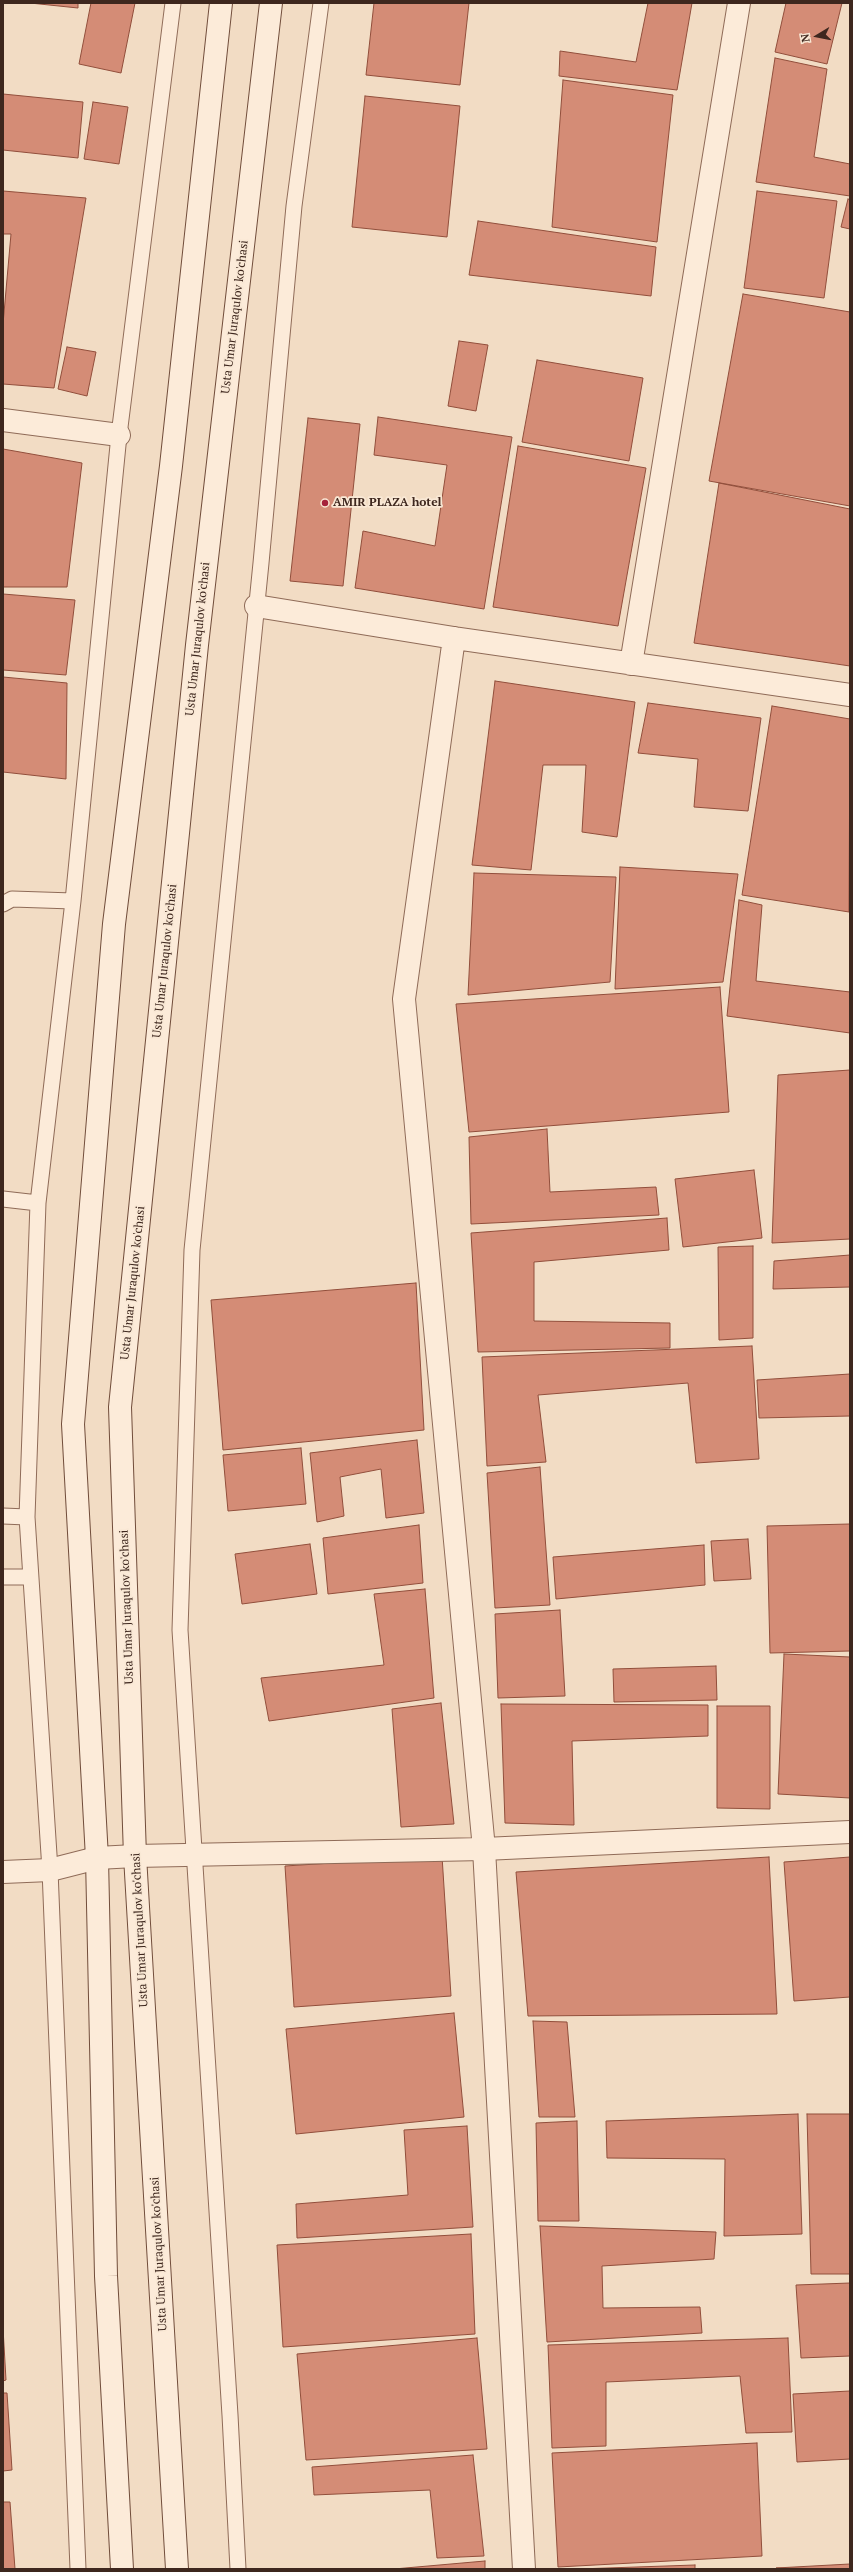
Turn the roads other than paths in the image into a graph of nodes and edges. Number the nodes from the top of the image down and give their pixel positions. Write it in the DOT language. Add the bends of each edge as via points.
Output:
graph roads {
  1 [pos="173,3"];
  2 [pos="221,3"];
  3 [pos="271,3"];
  4 [pos="321,3"];
  5 [pos="739,3"];
  6 [pos="3,420"];
  7 [pos="119,435"];
  8 [pos="256,606"];
  9 [pos="454,638"];
  10 [pos="631,664"];
  11 [pos="850,695"];
  12 [pos="73,901"];
  13 [pos="3,904"];
  14 [pos="3,1199"];
  15 [pos="38,1203"];
  16 [pos="3,1516"];
  17 [pos="27,1517"];
  18 [pos="3,1577"];
  19 [pos="29,1577"];
  20 [pos="850,1832"];
  21 [pos="484,1849"];
  22 [pos="194,1855"];
  23 [pos="135,1856"];
  24 [pos="97,1858"];
  25 [pos="50,1870"];
  26 [pos="3,1872"];
  27 [pos="78,2569"];
  28 [pos="122,2569"];
  29 [pos="177,2569"];
  30 [pos="238,2569"];
  31 [pos="524,2569"];
  1 -- 7 [label="lane"];
  2 -- 24 [label="main road" via="171,466 114,924 73,1424"];
  3 -- 23 [label="main road, Usta Umar Juraqulov ko'chasi" via="197,645 120,1408"];
  4 -- 8 [label="lane" via="294,206"];
  5 -- 10 [label="main road"];
  6 -- 7 [label="main road"];
  7 -- 12 [label="lane"];
  8 -- 9 [label="main road"];
  8 -- 22 [label="lane" via="192,1250 180,1630"];
  9 -- 10 [label="main road"];
  9 -- 21 [label="main road" via="404,999"];
  10 -- 11 [label="main road"];
  12 -- 13 [label="lane" via="12,899"];
  12 -- 15 [label="lane"];
  14 -- 15 [label="lane"];
  15 -- 17 [label="lane"];
  16 -- 17 [label="lane"];
  17 -- 19 [label="lane"];
  18 -- 19 [label="lane"];
  19 -- 25 [label="lane"];
  20 -- 21 [label="main road"];
  21 -- 22 [label="main road"];
  21 -- 31 [label="main road"];
  22 -- 23 [label="main road"];
  22 -- 30 [label="lane"];
  23 -- 24 [label="main road"];
  23 -- 29 [label="main road, Usta Umar Juraqulov ko'chasi"];
  24 -- 25 [label="main road"];
  24 -- 28 [label="main road" via="106,2276"];
  25 -- 26 [label="main road"];
  25 -- 27 [label="lane"];
}
